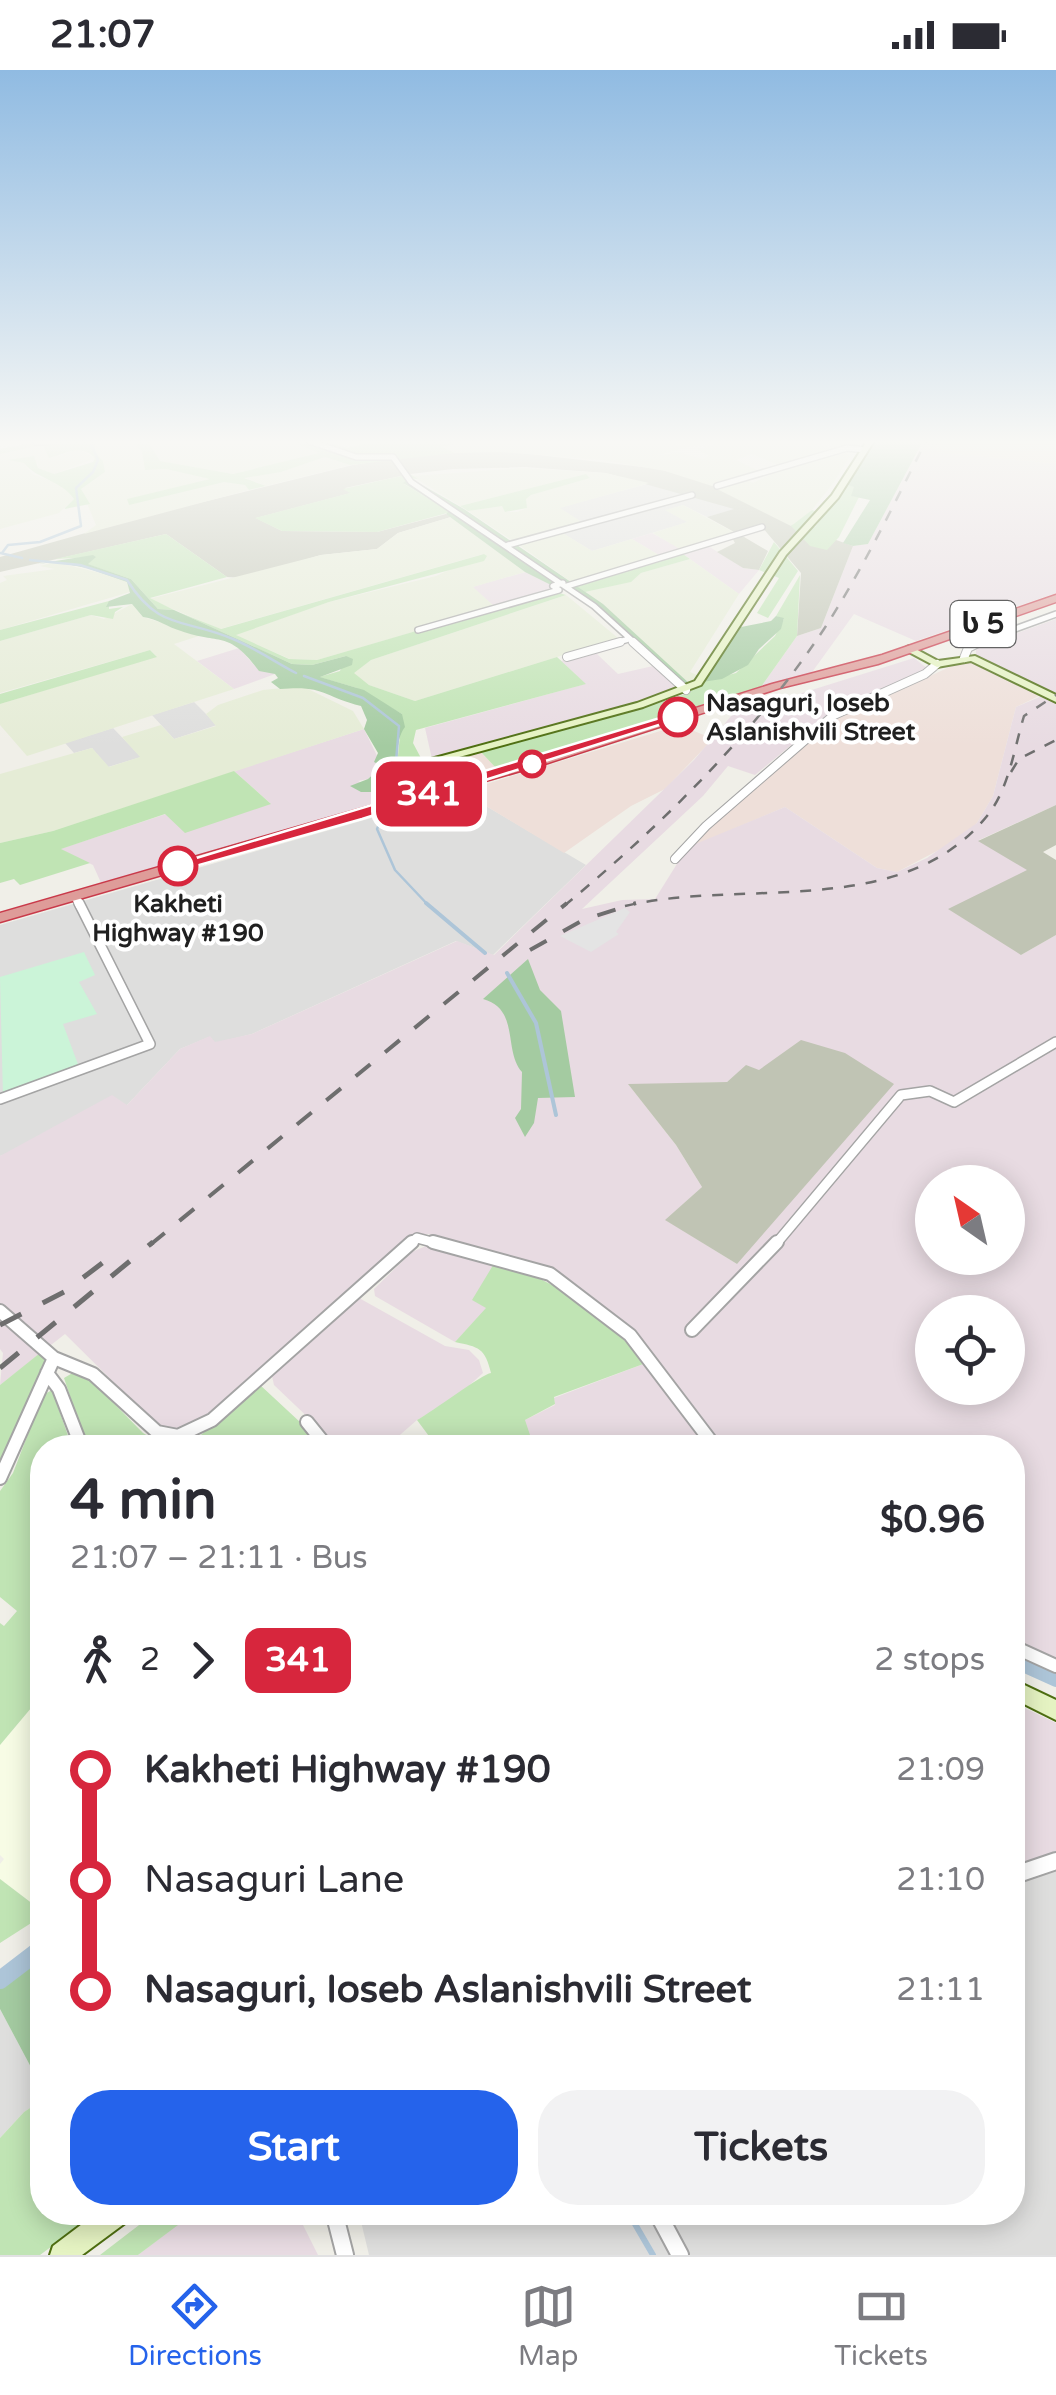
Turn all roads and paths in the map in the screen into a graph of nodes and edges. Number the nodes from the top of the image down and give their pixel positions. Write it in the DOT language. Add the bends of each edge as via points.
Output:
graph roads {
  1 [pos="505,543"];
  2 [pos="515,543"];
  3 [pos="710,543"];
  4 [pos="793,543"];
  5 [pos="508,545"];
  6 [pos="565,588"];
  7 [pos="1056,598"];
  8 [pos="1056,614"];
  9 [pos="418,630"];
  10 [pos="629,639"];
  11 [pos="910,649"];
  12 [pos="567,658"];
  13 [pos="964,658"];
  14 [pos="936,664"];
  15 [pos="686,690"];
  16 [pos="1056,698"];
  17 [pos="420,797"];
  18 [pos="675,859"];
  19 [pos="75,896"];
  20 [pos="0,918"];
  21 [pos="1056,1042"];
  22 [pos="0,1099"];
  23 [pos="0,1311"];
  24 [pos="692,1330"];
  25 [pos="54,1358"];
  26 [pos="47,1373"];
  27 [pos="307,1422"];
  28 [pos="77,1435"];
  29 [pos="162,1435"];
  30 [pos="181,1435"];
  31 [pos="318,1435"];
  32 [pos="706,1435"];
  33 [pos="0,1478"];
  34 [pos="1025,1652"];
  35 [pos="1056,1666"];
  36 [pos="1025,1694"];
  37 [pos="1056,1710"];
  38 [pos="1056,1861"];
  39 [pos="1025,1872"];
  40 [pos="102,2225"];
  41 [pos="337,2225"];
  42 [pos="663,2225"];
  43 [pos="62,2255"];
  44 [pos="345,2255"];
  45 [pos="680,2255"];
  1 -- 5 [label="street"];
  2 -- 5 [label="street"];
  3 -- 6 [label="street"];
  4 -- 15 [label="street" via="698,683"];
  5 -- 6 [label="street"];
  6 -- 9 [label="street"];
  6 -- 10 [label="street"];
  7 -- 11 [label="highway, ს 5"];
  8 -- 13 [label="street" via="976,643"];
  10 -- 12 [label="street"];
  10 -- 15 [label="street"];
  11 -- 14 [label="street"];
  11 -- 17 [label="highway, ს 5" via="763,701"];
  13 -- 14 [label="street"];
  13 -- 16 [label="street"];
  14 -- 18 [label="street" via="834,715"];
  15 -- 17 [label="street" via="434,761 418,772"];
  17 -- 19 [label="highway, ს 5"];
  19 -- 20 [label="highway, ს 5"];
  19 -- 22 [label="street" via="150,1044"];
  21 -- 24 [label="street" via="954,1102 930,1092 902,1095 803,1216"];
  23 -- 25 [label="street"];
  25 -- 26 [label="street"];
  25 -- 29 [label="street" via="93,1374"];
  26 -- 28 [label="street"];
  26 -- 33 [label="street"];
  27 -- 31 [label="street"];
  30 -- 32 [label="street" via="212,1420 416,1238 550,1274 630,1335"];
  34 -- 35 [label="street"];
  36 -- 37 [label="street"];
  38 -- 39 [label="street"];
  40 -- 43 [label="street"];
  41 -- 44 [label="street"];
  42 -- 45 [label="street"];
}
